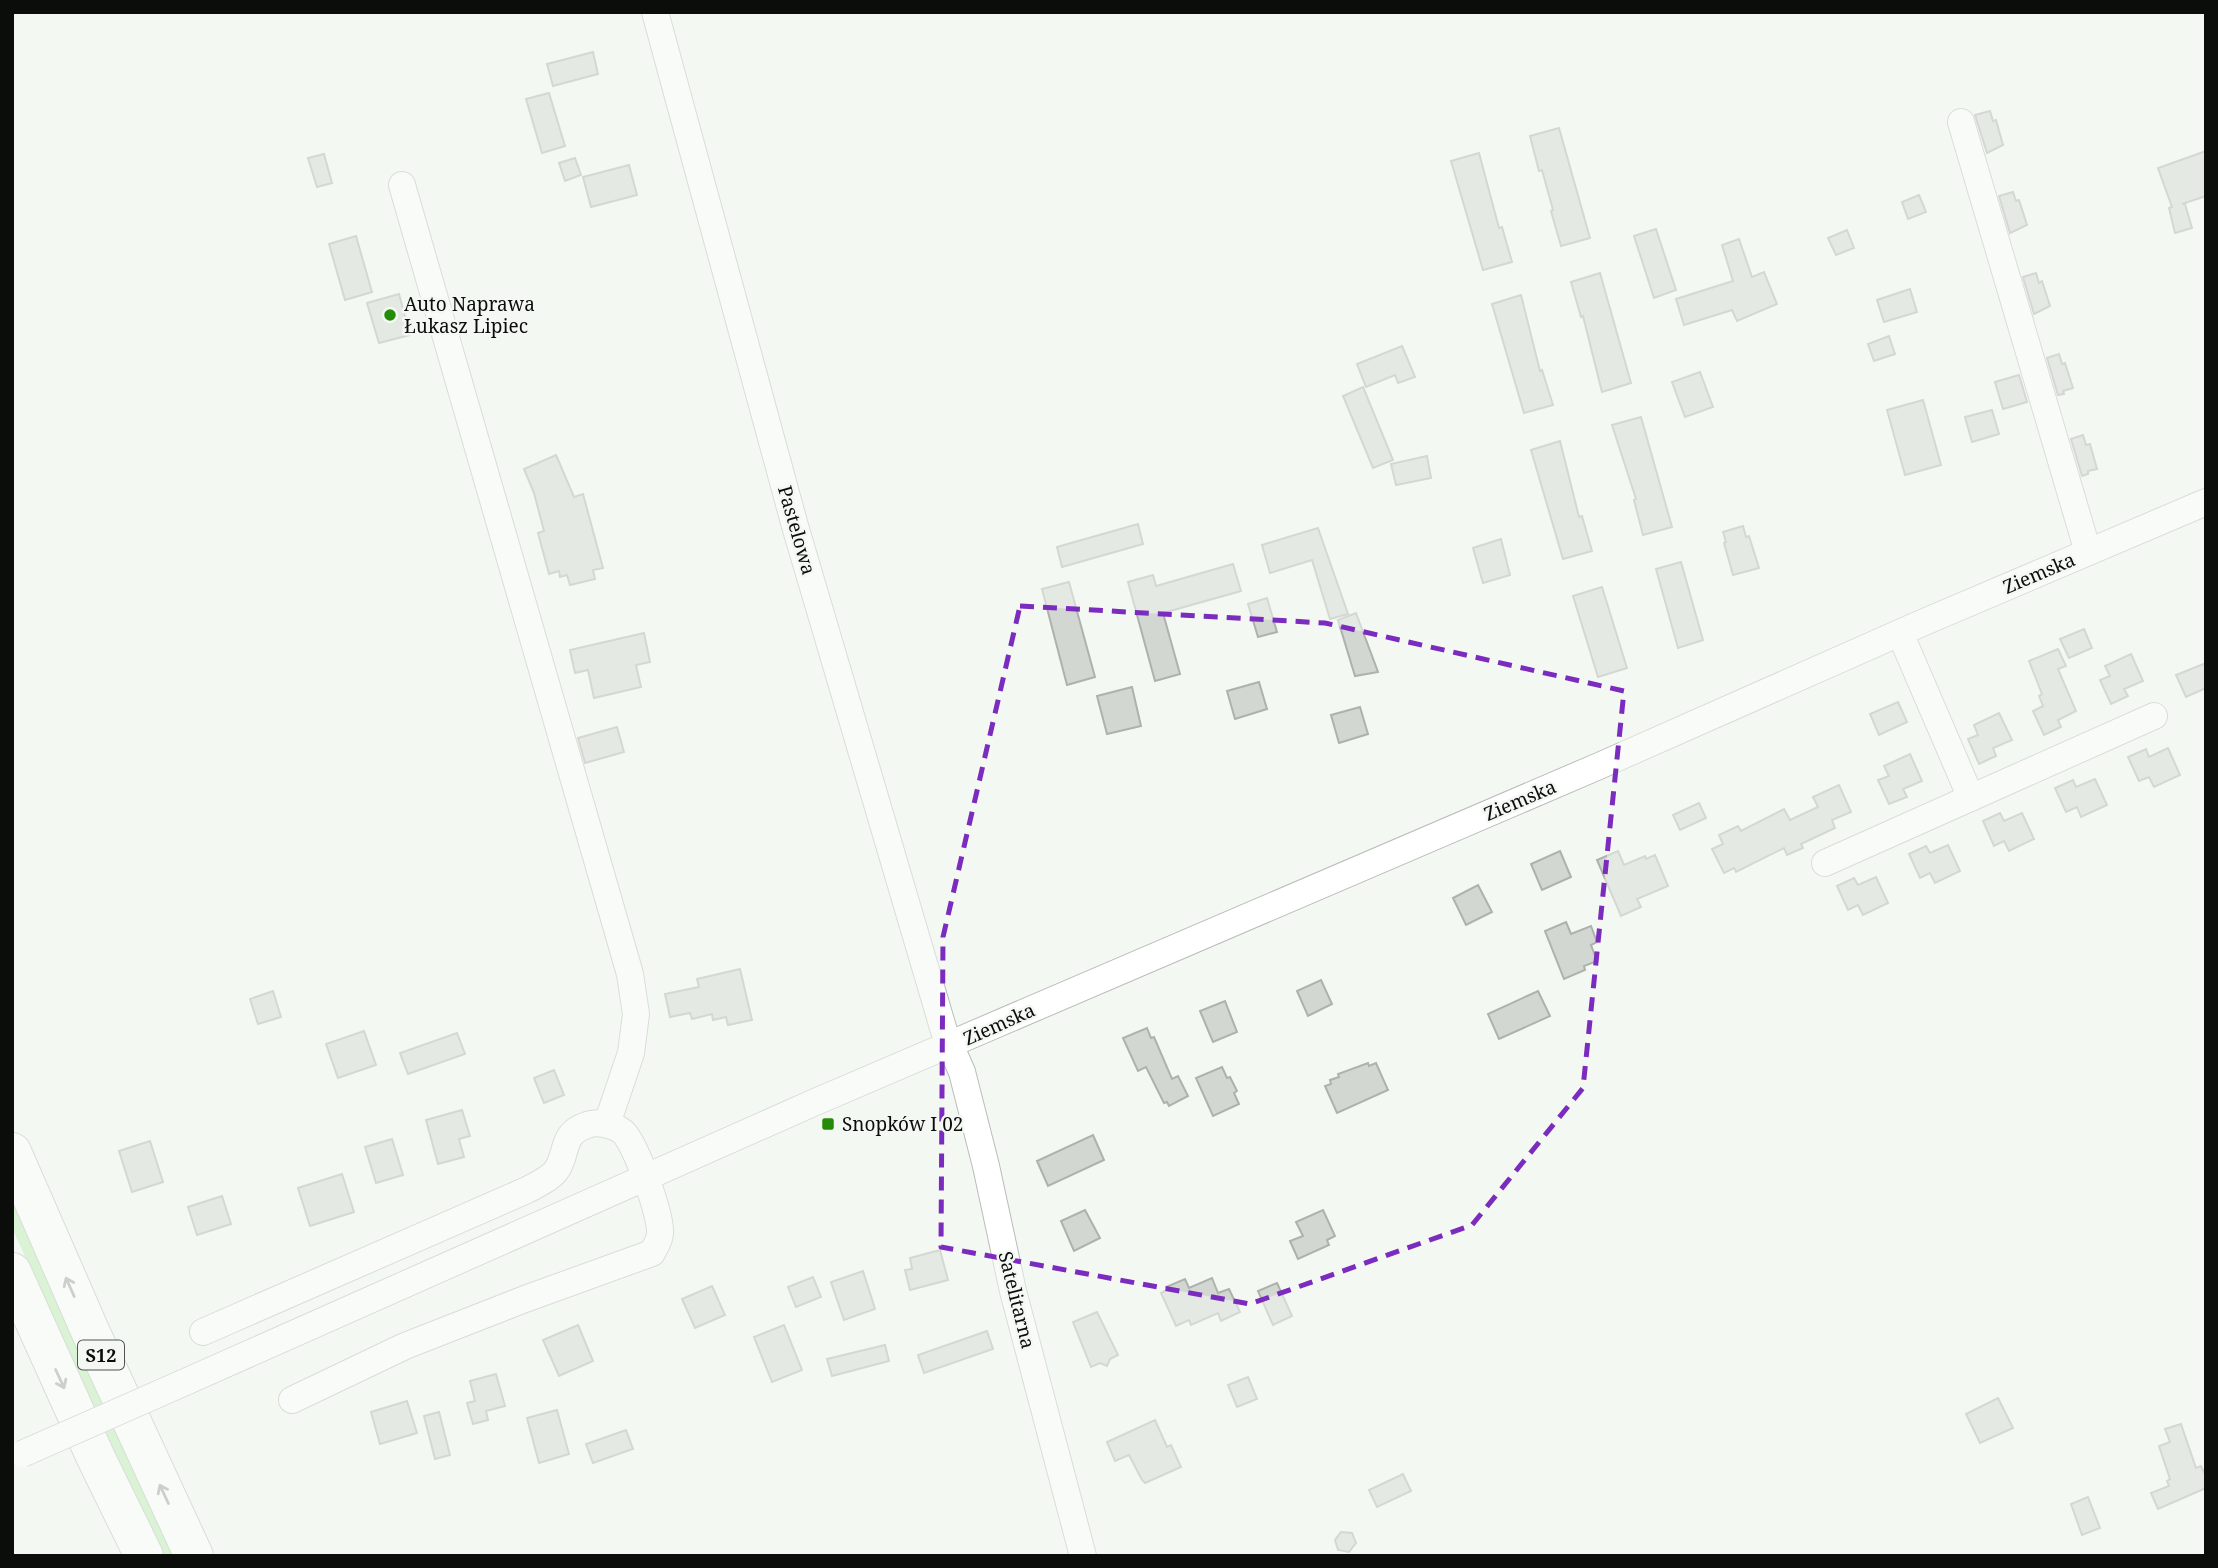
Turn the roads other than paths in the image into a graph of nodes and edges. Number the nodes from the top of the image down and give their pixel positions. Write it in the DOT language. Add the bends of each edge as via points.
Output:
graph roads {
  1 [pos="655,12"];
  2 [pos="1961,121"];
  3 [pos="402,185"];
  4 [pos="2206,502"];
  5 [pos="2088,552"];
  6 [pos="1900,633"];
  7 [pos="2154,716"];
  8 [pos="1970,798"];
  9 [pos="1825,863"];
  10 [pos="950,1045"];
  11 [pos="607,1124"];
  12 [pos="12,1152"];
  13 [pos="645,1178"];
  14 [pos="12,1272"];
  15 [pos="203,1332"];
  16 [pos="292,1400"];
  17 [pos="17,1457"];
  18 [pos="144,1556"];
  19 [pos="194,1556"];
  20 [pos="1083,1556"];
  1 -- 10 [label="street, Pastelowa" via="795,526"];
  2 -- 5 [label="street, Ziemska"];
  3 -- 11 [label="street" via="630,974 636,1014 631,1053"];
  4 -- 5 [label="street, Ziemska"];
  5 -- 6 [label="street, Ziemska"];
  6 -- 8 [label="street"];
  6 -- 10 [label="street, Ziemska"];
  7 -- 8 [label="street"];
  8 -- 9 [label="street"];
  10 -- 13 [label="street, Ziemska"];
  10 -- 20 [label="street, Satelitarna" via="979,1139 1013,1292"];
  11 -- 13 [label="street" via="632,1144"];
  11 -- 15 [label="street" via="590,1123 576,1129 556,1171 527,1190"];
  19 -- 12 [label="highway, S12, one-way"];
  13 -- 16 [label="street" via="661,1236 652,1253 405,1346"];
  13 -- 17 [label="street, Ziemska, bridge"];
  14 -- 18 [label="highway, S12, one-way"];
}
